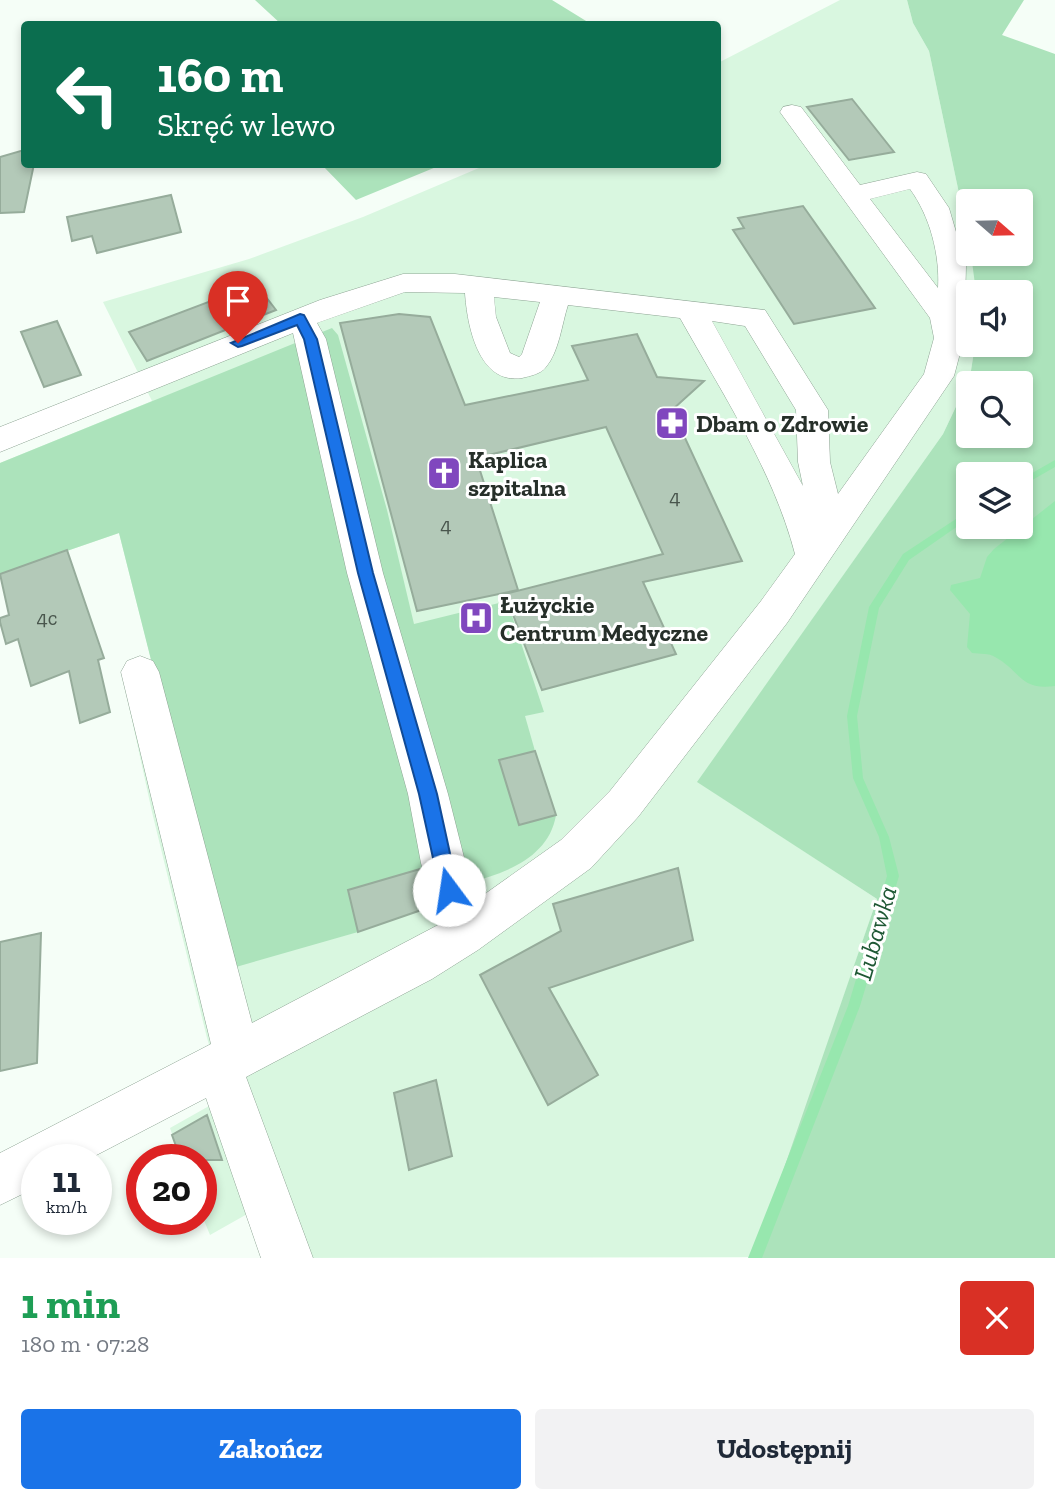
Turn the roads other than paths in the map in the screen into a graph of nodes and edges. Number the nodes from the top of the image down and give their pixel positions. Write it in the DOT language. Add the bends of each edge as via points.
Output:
graph roads {
  1 [pos="792,113"];
  2 [pos="914,153"];
  3 [pos="904,181"];
  4 [pos="855,194"];
  5 [pos="480,286"];
  6 [pos="557,293"];
  7 [pos="690,309"];
  8 [pos="944,317"];
  9 [pos="300,318"];
  10 [pos="758,429"];
  11 [pos="814,438"];
  12 [pos="0,440"];
  13 [pos="822,546"];
  14 [pos="141,672"];
  15 [pos="463,936"];
  16 [pos="227,1060"];
  17 [pos="67,1144"];
  18 [pos="21,1169"];
  19 [pos="0,1180"];
  20 [pos="287,1258"];
  1 -- 4 [label="lane"];
  2 -- 3 [label="lane" via="917,165"];
  3 -- 4 [label="lane"];
  3 -- 8 [label="lane" via="917,180 929,192 947,244 954,282 950,309"];
  4 -- 8 [label="lane"];
  5 -- 6 [label="lane"];
  5 -- 6 [label="lane" via="481,317 497,358 519,368 536,359"];
  5 -- 9 [label="lane" via="404,283"];
  6 -- 7 [label="lane"];
  7 -- 10 [label="lane"];
  7 -- 11 [label="lane" via="755,317 808,402 814,416"];
  8 -- 13 [label="lane" via="949,338 939,376"];
  9 -- 12 [label="lane"];
  9 -- 15 [label="lane" via="311,339 365,573"];
  10 -- 11 [label="lane" via="783,437"];
  10 -- 13 [label="lane" via="804,522"];
  11 -- 13 [label="lane"];
  13 -- 15 [label="lane" via="602,829 543,880"];
  14 -- 16 [label="lane"];
  15 -- 16 [label="lane"];
  16 -- 17 [label="lane"];
  16 -- 20 [label="lane"];
  18 -- 19 [label="lane"];
}
